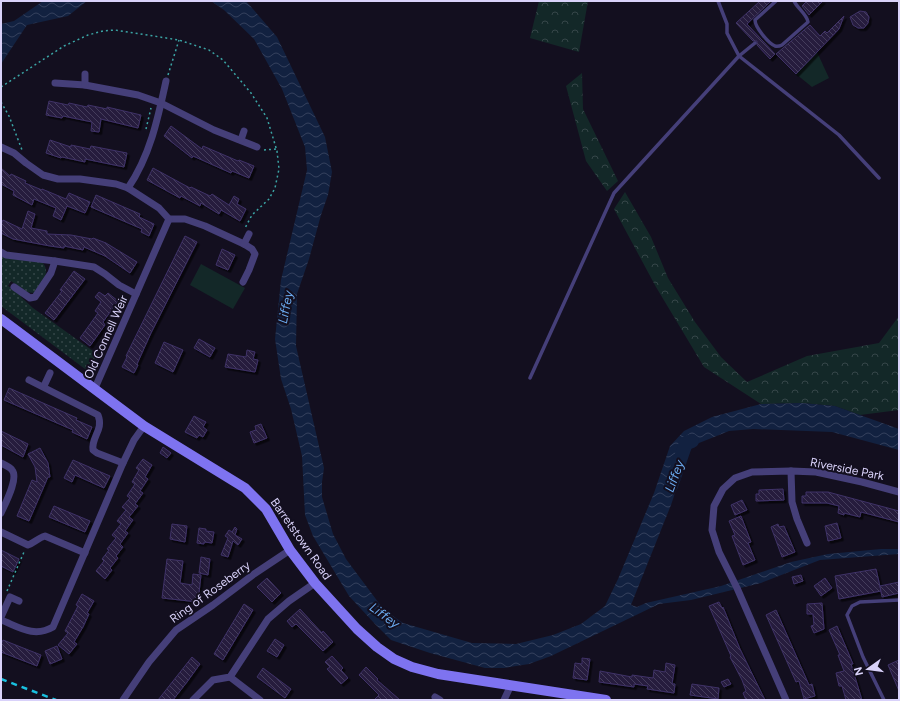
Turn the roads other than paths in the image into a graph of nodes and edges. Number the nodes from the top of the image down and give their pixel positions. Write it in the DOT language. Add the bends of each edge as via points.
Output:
graph roads {
  1 [pos="718,1"];
  2 [pos="776,1"];
  3 [pos="794,1"];
  4 [pos="755,43"];
  5 [pos="739,56"];
  6 [pos="85,74"];
  7 [pos="166,81"];
  8 [pos="55,83"];
  9 [pos="85,85"];
  10 [pos="161,103"];
  11 [pos="244,131"];
  12 [pos="241,140"];
  13 [pos="1,147"];
  14 [pos="257,147"];
  15 [pos="879,178"];
  16 [pos="128,188"];
  17 [pos="169,219"];
  18 [pos="249,234"];
  19 [pos="244,244"];
  20 [pos="1,252"];
  21 [pos="55,261"];
  22 [pos="243,282"];
  23 [pos="14,287"];
  24 [pos="136,294"];
  25 [pos="1,318"];
  26 [pos="50,373"];
  27 [pos="530,378"];
  28 [pos="29,380"];
  29 [pos="44,386"];
  30 [pos="95,388"];
  31 [pos="144,426"];
  32 [pos="1,463"];
  33 [pos="123,463"];
  34 [pos="791,471"];
  35 [pos="899,492"];
  36 [pos="1,513"];
  37 [pos="1,532"];
  38 [pos="807,543"];
  39 [pos="290,550"];
  40 [pos="85,553"];
  41 [pos="315,583"];
  42 [pos="899,600"];
  43 [pos="19,601"];
  44 [pos="1,618"];
  45 [pos="230,677"];
  46 [pos="511,685"];
  47 [pos="123,700"];
  48 [pos="193,700"];
  49 [pos="260,700"];
  50 [pos="504,700"];
  51 [pos="606,700"];
  52 [pos="786,700"];
  53 [pos="884,700"];
  1 -- 5 [label="lane" via="727,24 727,33"];
  2 -- 3 [label="lane" via="755,20 762,37 775,46 782,45 808,22"];
  4 -- 5 [label="lane"];
  5 -- 15 [label="lane" via="840,135"];
  5 -- 27 [label="lane" via="614,193"];
  6 -- 9 [label="street"];
  7 -- 10 [label="street"];
  8 -- 9 [label="street"];
  9 -- 10 [label="street" via="138,95"];
  10 -- 12 [label="street" via="214,130"];
  10 -- 16 [label="street" via="149,147 136,178"];
  11 -- 12 [label="street"];
  12 -- 14 [label="street"];
  13 -- 16 [label="street" via="14,152 43,175 58,179 116,184"];
  16 -- 17 [label="street" via="159,208"];
  17 -- 19 [label="street" via="185,219"];
  17 -- 24 [label="street, Old Connell Weir"];
  18 -- 19 [label="street"];
  19 -- 22 [label="street" via="255,254"];
  20 -- 21 [label="street, Old Connell Weir" via="6,255"];
  21 -- 23 [label="street" via="51,273 35,297 30,298"];
  21 -- 24 [label="street, Old Connell Weir" via="94,267"];
  24 -- 30 [label="street, Old Connell Weir"];
  25 -- 30 [label="street, Barretstown Road"];
  26 -- 29 [label="street"];
  28 -- 29 [label="street"];
  29 -- 33 [label="street" via="98,415 100,425 92,445 93,450"];
  30 -- 31 [label="street, Barretstown Road"];
  31 -- 33 [label="street"];
  31 -- 39 [label="street, Barretstown Road" via="245,488 266,509"];
  32 -- 36 [label="street" via="13,470 15,475"];
  33 -- 40 [label="street"];
  34 -- 35 [label="street, Riverside Park" via="816,472"];
  34 -- 38 [label="street" via="792,502"];
  34 -- 52 [label="street, Riverside Park" via="752,472 736,478 723,489 714,506 712,530 719,552"];
  37 -- 40 [label="street" via="28,545 45,536"];
  39 -- 41 [label="street, Barretstown Road"];
  39 -- 47 [label="street, Ring of Roseberry" via="176,630 149,662"];
  40 -- 44 [label="street" via="52,627 45,632 34,633"];
  41 -- 45 [label="street" via="268,619"];
  41 -- 46 [label="street, Barretstown Road" via="356,629 394,659 438,674"];
  42 -- 53 [label="lane" via="860,602 852,606 847,615 863,657"];
  43 -- 44 [label="street" via="10,597"];
  45 -- 48 [label="street" via="213,680"];
  45 -- 49 [label="street"];
  46 -- 50 [label="street"];
  46 -- 51 [label="street, Barretstown Road"];
}
